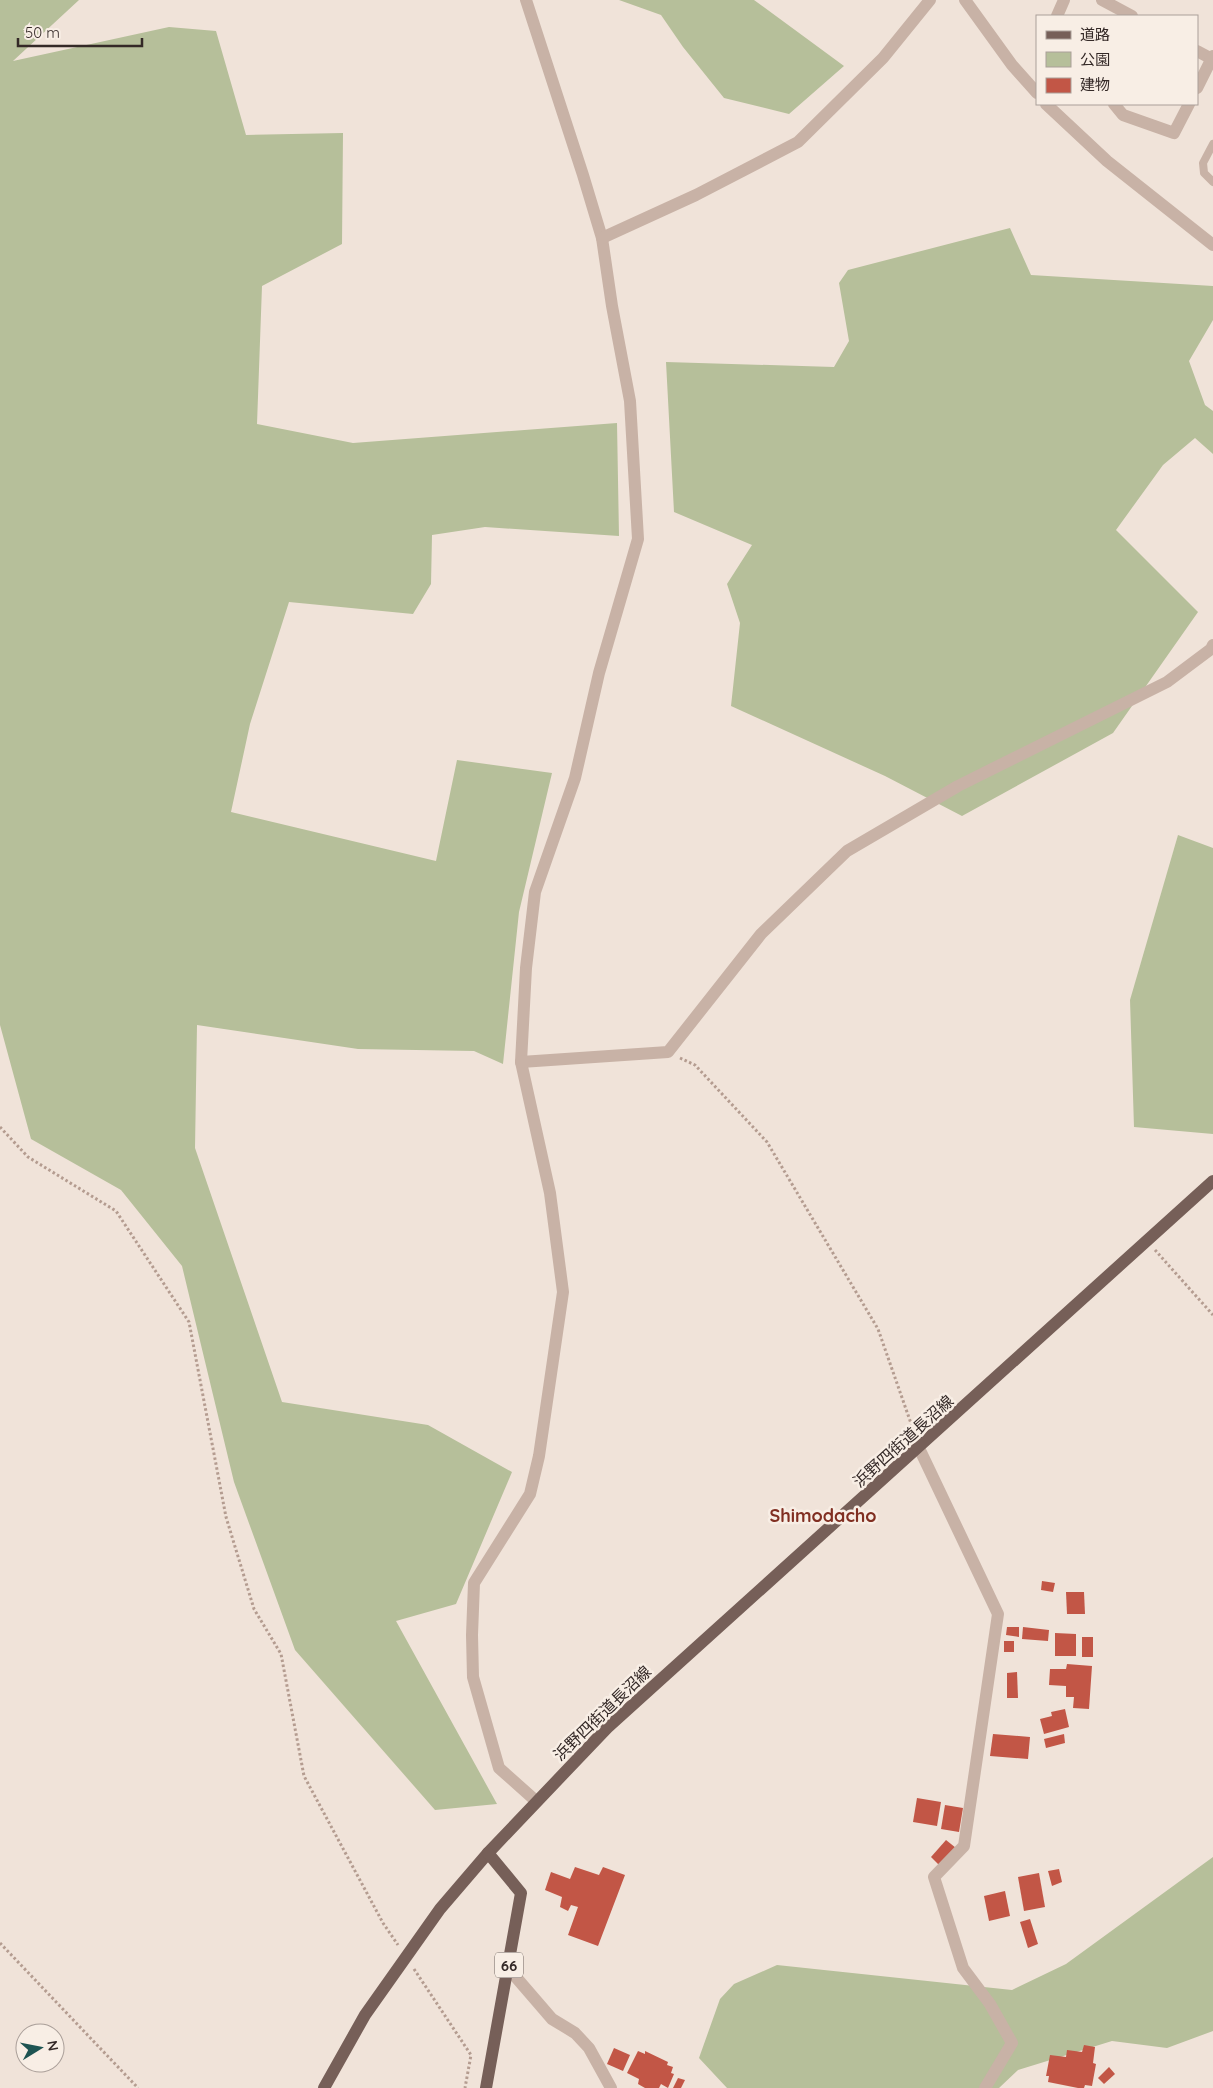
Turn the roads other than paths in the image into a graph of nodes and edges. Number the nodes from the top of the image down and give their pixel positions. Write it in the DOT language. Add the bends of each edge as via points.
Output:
graph roads {
  1 [pos="526,0"];
  2 [pos="930,0"];
  3 [pos="965,0"];
  4 [pos="1064,0"];
  5 [pos="1102,0"];
  6 [pos="1057,15"];
  7 [pos="1130,15"];
  8 [pos="1198,51"];
  9 [pos="1212,57"];
  10 [pos="1198,86"];
  11 [pos="1036,92"];
  12 [pos="1047,105"];
  13 [pos="1115,105"];
  14 [pos="1188,105"];
  15 [pos="1213,144"];
  16 [pos="1213,182"];
  17 [pos="602,238"];
  18 [pos="1213,245"];
  19 [pos="1213,645"];
  20 [pos="521,1062"];
  21 [pos="1213,1181"];
  22 [pos="920,1448"];
  23 [pos="536,1801"];
  24 [pos="488,1853"];
  25 [pos="508,1968"];
  26 [pos="324,2088"];
  27 [pos="486,2088"];
  28 [pos="611,2088"];
  29 [pos="985,2088"];
  1 -- 17 [label="street"];
  2 -- 17 [label="street" via="882,58 798,142 696,195"];
  3 -- 11 [label="street" via="1012,65"];
  4 -- 6 [label="street"];
  5 -- 7 [label="street"];
  8 -- 9 [label="street"];
  9 -- 10 [label="street"];
  12 -- 18 [label="street" via="1107,161"];
  13 -- 14 [label="street" via="1123,115 1174,133"];
  15 -- 16 [label="lane" via="1203,163 1204,173"];
  17 -- 20 [label="street" via="630,401 638,539 599,673 575,778 535,892 526,968"];
  19 -- 20 [label="street" via="1168,682 958,786 848,850 761,934 668,1052"];
  20 -- 23 [label="street" via="550,1193 563,1292 539,1456 530,1494 474,1583 472,1635 473,1677 499,1768"];
  21 -- 22 [label="main road, 浜野四街道長沼線"];
  22 -- 23 [label="main road, 浜野四街道長沼線" via="607,1728"];
  22 -- 29 [label="street" via="998,1614 964,1846 934,1878 963,1968 990,2004 1012,2043"];
  23 -- 24 [label="main road, 浜野四街道長沼線"];
  24 -- 25 [label="main road, 66" via="521,1893"];
  24 -- 26 [label="main road, 浜野四街道長沼線" via="440,1909 365,2015"];
  25 -- 27 [label="main road, 66"];
  25 -- 28 [label="street" via="552,2019 575,2033 589,2048"];
}
